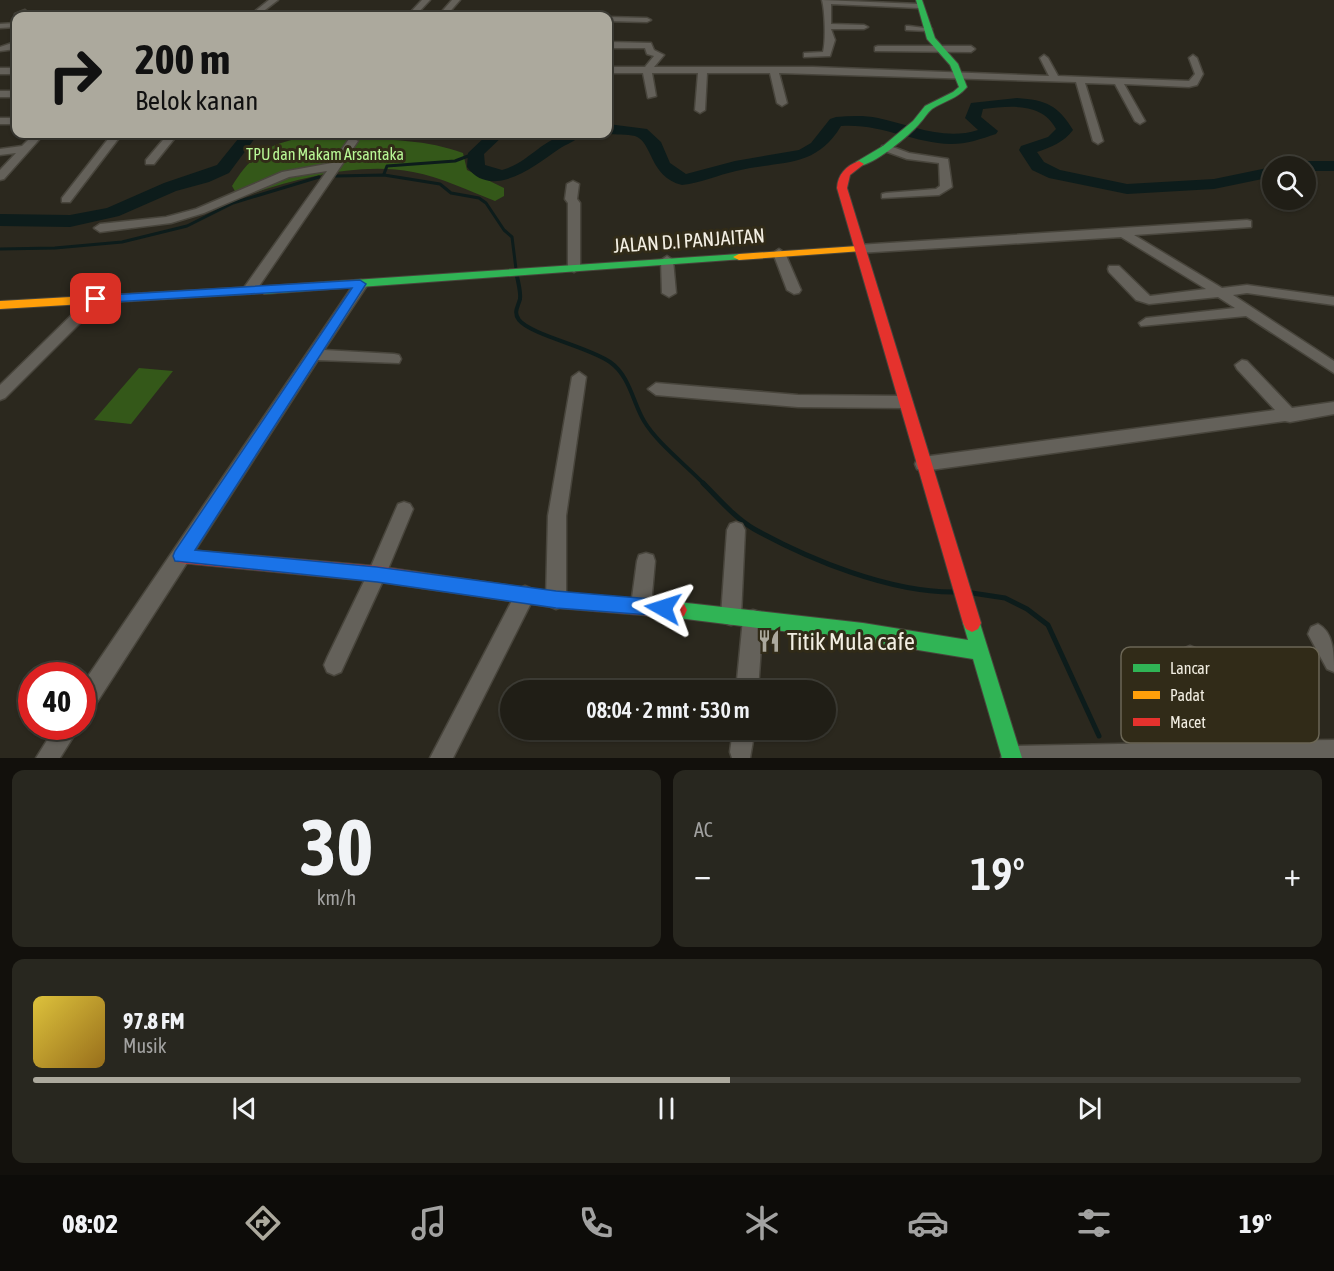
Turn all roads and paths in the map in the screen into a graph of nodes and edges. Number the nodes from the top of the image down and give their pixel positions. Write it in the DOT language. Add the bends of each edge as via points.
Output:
graph roads {
  1 [pos="274,0"];
  2 [pos="426,0"];
  3 [pos="456,0"];
  4 [pos="826,1"];
  5 [pos="849,2"];
  6 [pos="879,2"];
  7 [pos="919,3"];
  8 [pos="258,12"];
  9 [pos="415,12"];
  10 [pos="446,12"];
  11 [pos="612,20"];
  12 [pos="647,20"];
  13 [pos="827,26"];
  14 [pos="864,27"];
  15 [pos="909,28"];
  16 [pos="928,29"];
  17 [pos="612,45"];
  18 [pos="878,49"];
  19 [pos="941,49"];
  20 [pos="971,49"];
  21 [pos="1044,58"];
  22 [pos="1193,58"];
  23 [pos="612,70"];
  24 [pos="647,70"];
  25 [pos="703,70"];
  26 [pos="774,70"];
  27 [pos="813,70"];
  28 [pos="959,75"];
  29 [pos="1054,78"];
  30 [pos="1079,79"];
  31 [pos="1118,81"];
  32 [pos="651,96"];
  33 [pos="782,103"];
  34 [pos="700,111"];
  35 [pos="1140,121"];
  36 [pos="36,138"];
  37 [pos="114,138"];
  38 [pos="170,138"];
  39 [pos="353,141"];
  40 [pos="1098,141"];
  41 [pos="886,148"];
  42 [pos="26,149"];
  43 [pos="0,152"];
  44 [pos="150,162"];
  45 [pos="332,171"];
  46 [pos="0,177"];
  47 [pos="573,184"];
  48 [pos="886,196"];
  49 [pos="66,200"];
  50 [pos="1247,224"];
  51 [pos="100,228"];
  52 [pos="1123,233"];
  53 [pos="858,249"];
  54 [pos="779,253"];
  55 [pos="667,260"];
  56 [pos="574,267"];
  57 [pos="1114,269"];
  58 [pos="360,284"];
  59 [pos="250,289"];
  60 [pos="794,290"];
  61 [pos="1220,292"];
  62 [pos="669,293"];
  63 [pos="96,299"];
  64 [pos="1334,301"];
  65 [pos="0,305"];
  66 [pos="1247,311"];
  67 [pos="1146,323"];
  68 [pos="314,355"];
  69 [pos="394,359"];
  70 [pos="1242,365"];
  71 [pos="1334,368"];
  72 [pos="579,377"];
  73 [pos="656,389"];
  74 [pos="0,394"];
  75 [pos="904,402"];
  76 [pos="1334,408"];
  77 [pos="1290,416"];
  78 [pos="923,464"];
  79 [pos="404,509"];
  80 [pos="736,530"];
  81 [pos="181,556"];
  82 [pos="646,561"];
  83 [pos="377,574"];
  84 [pos="525,596"];
  85 [pos="556,600"];
  86 [pos="641,605"];
  87 [pos="730,616"];
  88 [pos="753,619"];
  89 [pos="1318,634"];
  90 [pos="979,651"];
  91 [pos="1334,662"];
  92 [pos="334,665"];
  93 [pos="748,680"];
  94 [pos="96,684"];
  95 [pos="59,740"];
  96 [pos="743,740"];
  97 [pos="1233,743"];
  98 [pos="1334,751"];
  99 [pos="741,752"];
  100 [pos="1238,753"];
  101 [pos="1163,756"];
  102 [pos="47,758"];
  103 [pos="441,758"];
  104 [pos="1012,758"];
  1 -- 8 [label="street"];
  2 -- 9 [label="street"];
  3 -- 10 [label="street"];
  4 -- 5 [label="street"];
  4 -- 13 [label="street"];
  5 -- 6 [label="street"];
  6 -- 7 [label="street"];
  7 -- 16 [label="street"];
  11 -- 12 [label="street"];
  13 -- 14 [label="street"];
  13 -- 27 [label="street" via="831,40 826,54 806,54"];
  15 -- 16 [label="street"];
  16 -- 19 [label="street"];
  17 -- 24 [label="street" via="650,45 650,52 660,56"];
  18 -- 19 [label="street"];
  19 -- 20 [label="street"];
  19 -- 28 [label="street"];
  21 -- 29 [label="street"];
  22 -- 31 [label="street" via="1199,74 1194,83"];
  23 -- 24 [label="street"];
  24 -- 25 [label="street"];
  24 -- 32 [label="street"];
  25 -- 26 [label="street"];
  25 -- 34 [label="street"];
  26 -- 27 [label="street"];
  26 -- 33 [label="street"];
  27 -- 28 [label="street"];
  28 -- 29 [label="street"];
  28 -- 41 [label="street" via="961,89 928,108"];
  29 -- 30 [label="street"];
  30 -- 31 [label="street"];
  30 -- 40 [label="street"];
  31 -- 35 [label="street"];
  36 -- 42 [label="street"];
  37 -- 49 [label="street"];
  38 -- 44 [label="street"];
  39 -- 45 [label="street"];
  41 -- 48 [label="street" via="907,156 944,161 946,187 939,192"];
  41 -- 53 [label="street" via="842,178"];
  42 -- 43 [label="street"];
  42 -- 46 [label="street"];
  45 -- 51 [label="street" via="286,174 200,211 167,220"];
  45 -- 59 [label="street"];
  47 -- 56 [label="street"];
  50 -- 52 [label="street"];
  52 -- 53 [label="street"];
  52 -- 61 [label="street"];
  53 -- 54 [label="street, JALAN D.I PANJAITAN"];
  53 -- 75 [label="street"];
  54 -- 55 [label="street, JALAN D.I PANJAITAN"];
  54 -- 60 [label="street"];
  55 -- 56 [label="street, JALAN D.I PANJAITAN"];
  55 -- 62 [label="street"];
  56 -- 58 [label="street, JALAN D.I PANJAITAN"];
  57 -- 61 [label="street" via="1141,297 1149,300"];
  58 -- 59 [label="street, JALAN D.I PANJAITAN"];
  58 -- 68 [label="street"];
  59 -- 63 [label="street, JALAN D.I PANJAITAN"];
  61 -- 64 [label="street" via="1257,290"];
  61 -- 66 [label="street"];
  63 -- 65 [label="street, JALAN D.I PANJAITAN"];
  63 -- 74 [label="street"];
  66 -- 67 [label="street"];
  66 -- 71 [label="street"];
  68 -- 69 [label="street"];
  68 -- 81 [label="street"];
  70 -- 77 [label="street"];
  72 -- 85 [label="street" via="557,517"];
  73 -- 75 [label="street" via="798,401"];
  75 -- 78 [label="street"];
  76 -- 77 [label="street"];
  77 -- 78 [label="street"];
  78 -- 90 [label="street"];
  79 -- 83 [label="street"];
  80 -- 87 [label="street"];
  81 -- 83 [label="street"];
  81 -- 94 [label="street"];
  82 -- 86 [label="street"];
  83 -- 84 [label="street"];
  83 -- 92 [label="street"];
  84 -- 85 [label="street"];
  84 -- 103 [label="street"];
  85 -- 86 [label="street"];
  86 -- 87 [label="street"];
  87 -- 88 [label="street"];
  88 -- 90 [label="street"];
  88 -- 93 [label="street"];
  89 -- 91 [label="street"];
  90 -- 104 [label="street"];
  95 -- 102 [label="street"];
  96 -- 99 [label="street"];
  97 -- 100 [label="street"];
  98 -- 100 [label="street"];
  100 -- 101 [label="street"];
  101 -- 104 [label="street"];
}
